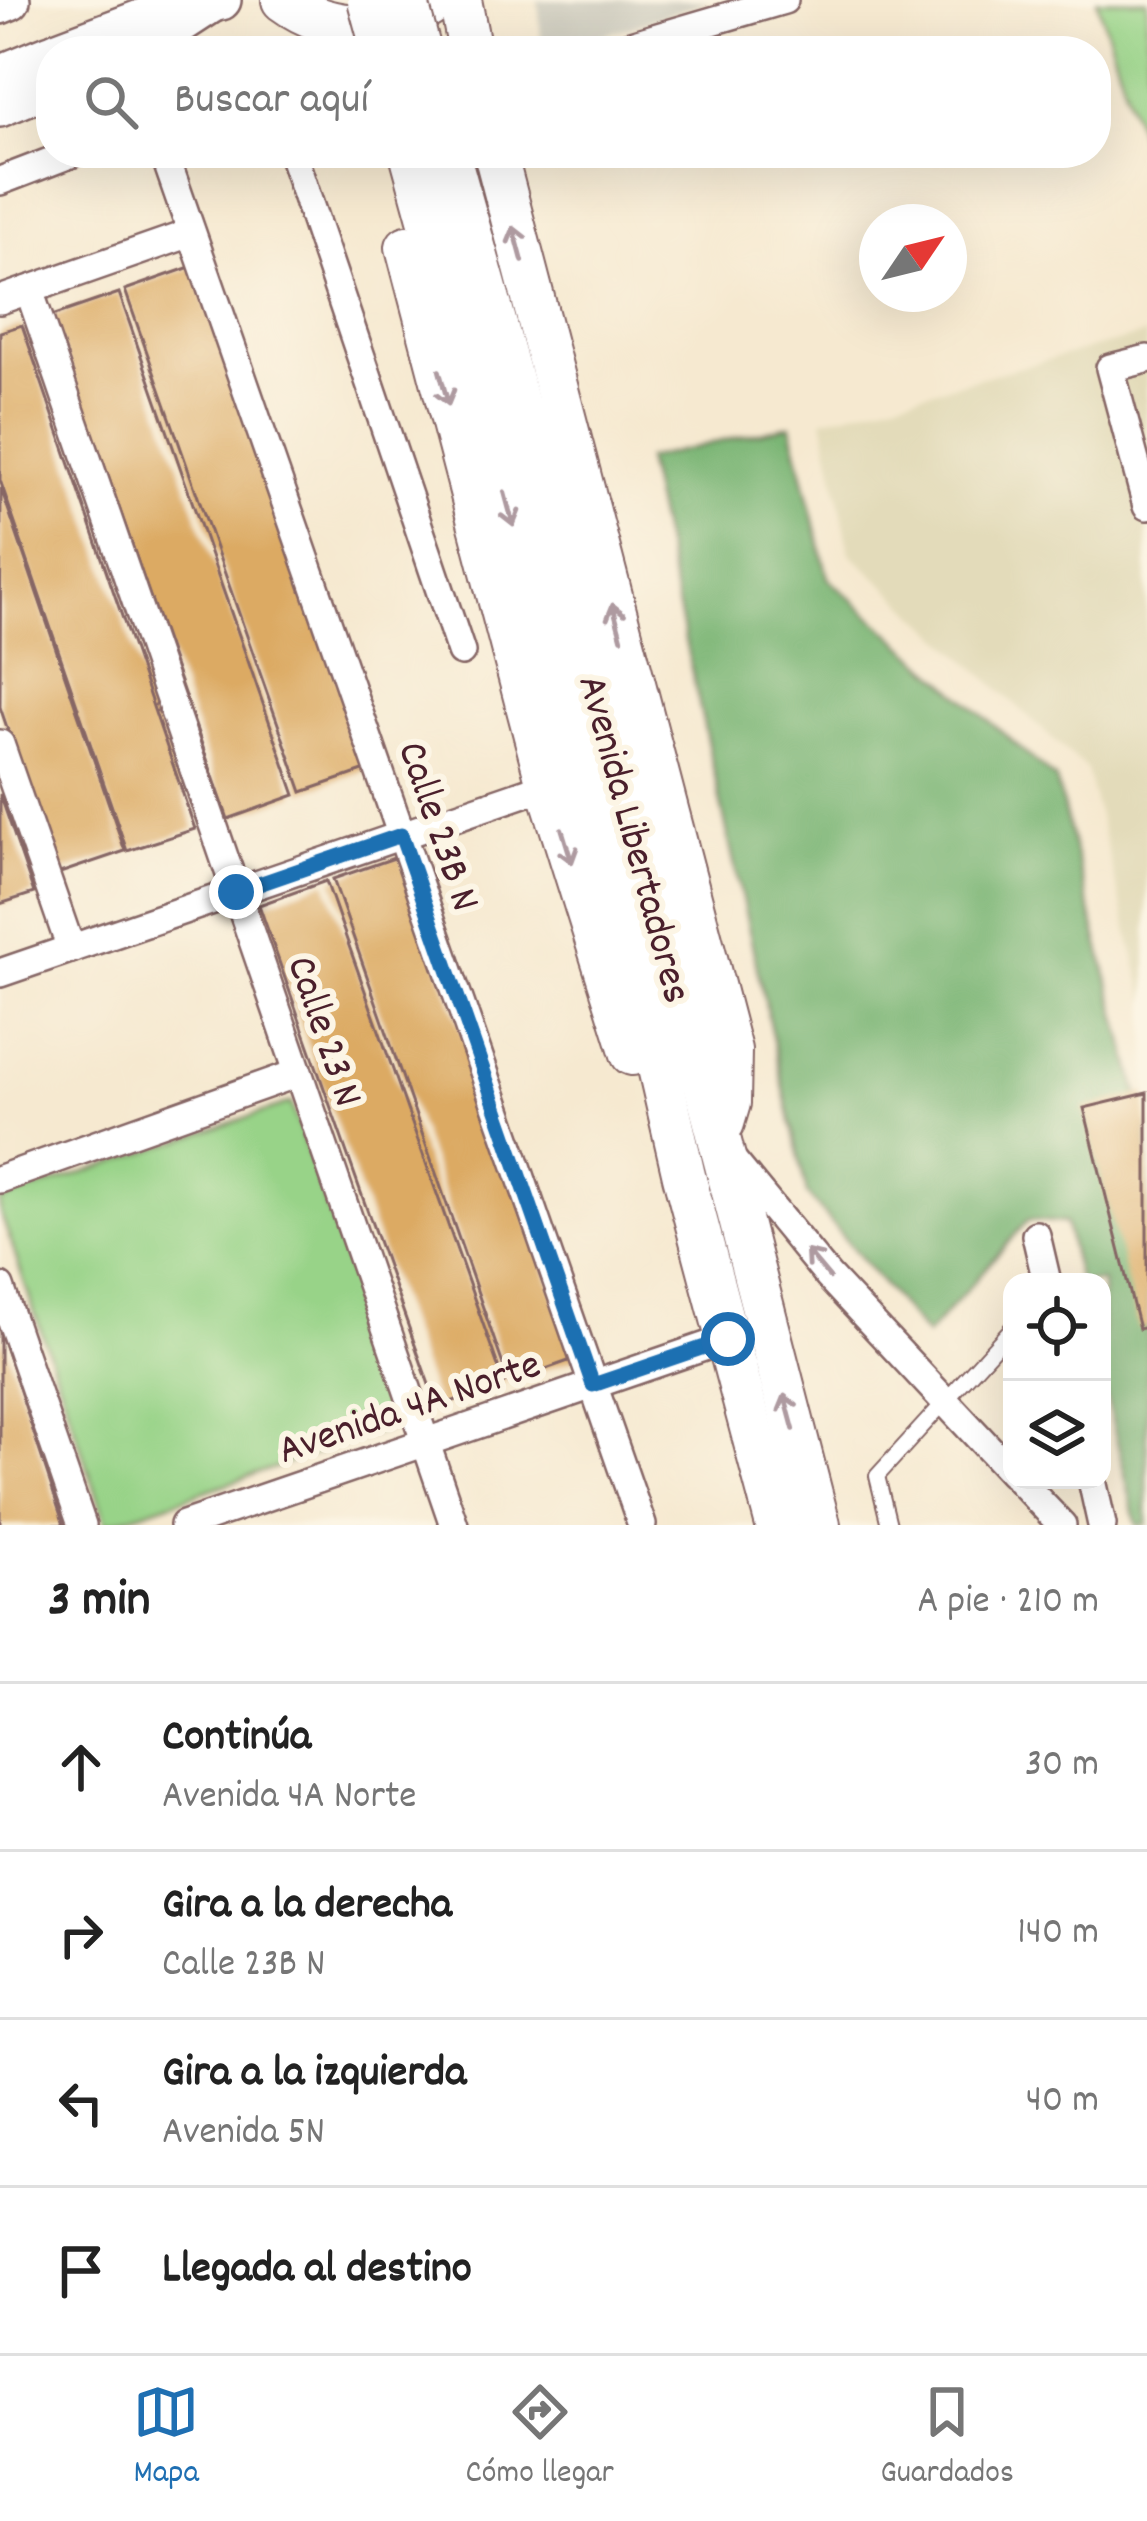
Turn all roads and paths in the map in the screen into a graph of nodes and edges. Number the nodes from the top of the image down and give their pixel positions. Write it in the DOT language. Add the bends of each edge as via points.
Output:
graph roads {
  1 [pos="10,0"];
  2 [pos="221,0"];
  3 [pos="370,0"];
  4 [pos="406,0"];
  5 [pos="438,0"];
  6 [pos="460,0"];
  7 [pos="784,0"];
  8 [pos="0,4"];
  9 [pos="289,5"];
  10 [pos="97,36"];
  11 [pos="166,36"];
  12 [pos="313,36"];
  13 [pos="379,36"];
  14 [pos="416,36"];
  15 [pos="467,36"];
  16 [pos="661,36"];
  17 [pos="36,60"];
  18 [pos="0,75"];
  19 [pos="36,95"];
  20 [pos="0,110"];
  21 [pos="36,167"];
  22 [pos="169,168"];
  23 [pos="297,168"];
  24 [pos="387,168"];
  25 [pos="415,168"];
  26 [pos="452,168"];
  27 [pos="498,168"];
  28 [pos="0,181"];
  29 [pos="191,233"];
  30 [pos="28,290"];
  31 [pos="0,300"];
  32 [pos="1147,358"];
  33 [pos="1147,506"];
  34 [pos="461,652"];
  35 [pos="0,743"];
  36 [pos="548,784"];
  37 [pos="401,835"];
  38 [pos="236,892"];
  39 [pos="71,949"];
  40 [pos="0,974"];
  41 [pos="659,985"];
  42 [pos="298,1073"];
  43 [pos="717,1142"];
  44 [pos="684,1176"];
  45 [pos="0,1179"];
  46 [pos="1036,1235"];
  47 [pos="1045,1273"];
  48 [pos="0,1287"];
  49 [pos="1003,1338"];
  50 [pos="728,1339"];
  51 [pos="593,1385"];
  52 [pos="944,1402"];
  53 [pos="425,1442"];
  54 [pos="1003,1464"];
  55 [pos="1028,1489"];
  56 [pos="1094,1489"];
  57 [pos="263,1512"];
  58 [pos="82,1525"];
  59 [pos="184,1525"];
  60 [pos="454,1525"];
  61 [pos="642,1525"];
  62 [pos="777,1525"];
  63 [pos="819,1525"];
  64 [pos="889,1525"];
  65 [pos="1062,1525"];
  66 [pos="1102,1525"];
  1 -- 8 [label="main road"];
  2 -- 10 [label="main road"];
  2 -- 11 [label="street"];
  3 -- 13 [label="main road, bridge"];
  4 -- 14 [label="main road, bridge"];
  5 -- 9 [label="main road" via="380,26 336,25"];
  6 -- 15 [label="main road"];
  7 -- 16 [label="street"];
  9 -- 12 [label="main road"];
  17 -- 18 [label="main road"];
  19 -- 20 [label="street"];
  21 -- 28 [label="street"];
  22 -- 29 [label="street, Calle 23B N"];
  23 -- 34 [label="street"];
  24 -- 36 [label="main road, one-way"];
  25 -- 41 [label="main road, Avenida Libertadores, one-way"];
  26 -- 41 [label="main road, Avenida Libertadores"];
  43 -- 27 [label="main road, one-way" via="729,1102 730,1050"];
  29 -- 30 [label="street"];
  29 -- 37 [label="street, Calle 23B N"];
  30 -- 31 [label="street"];
  30 -- 38 [label="street, Calle 23 N"];
  32 -- 33 [label="street" via="1110,368"];
  35 -- 39 [label="street"];
  36 -- 37 [label="street"];
  36 -- 44 [label="main road, one-way" via="620,1025"];
  37 -- 38 [label="street"];
  37 -- 51 [label="street, Calle 23B N"];
  38 -- 39 [label="street"];
  38 -- 42 [label="street, Calle 23 N"];
  39 -- 40 [label="street"];
  41 -- 43 [label="main road, Avenida Libertadores"];
  41 -- 44 [label="main road, Avenida Libertadores"];
  42 -- 45 [label="street"];
  42 -- 53 [label="street, Calle 23 N"];
  52 -- 43 [label="street, one-way"];
  63 -- 43 [label="main road, Avenida Libertadores, one-way"];
  44 -- 50 [label="main road, Avenida Libertadores"];
  46 -- 47 [label="street"];
  48 -- 58 [label="street"];
  49 -- 52 [label="lane"];
  50 -- 51 [label="street, Avenida 4A Norte"];
  50 -- 62 [label="main road, Avenida Libertadores"];
  51 -- 53 [label="street, Avenida 4A Norte"];
  51 -- 61 [label="street, Calle 23B N"];
  52 -- 54 [label="street"];
  52 -- 64 [label="lane" via="877,1476"];
  53 -- 57 [label="street, Avenida 4A Norte"];
  53 -- 60 [label="street, Calle 23 N"];
  55 -- 65 [label="street"];
  56 -- 66 [label="street"];
  57 -- 59 [label="street, Avenida 4A Norte"];
}
